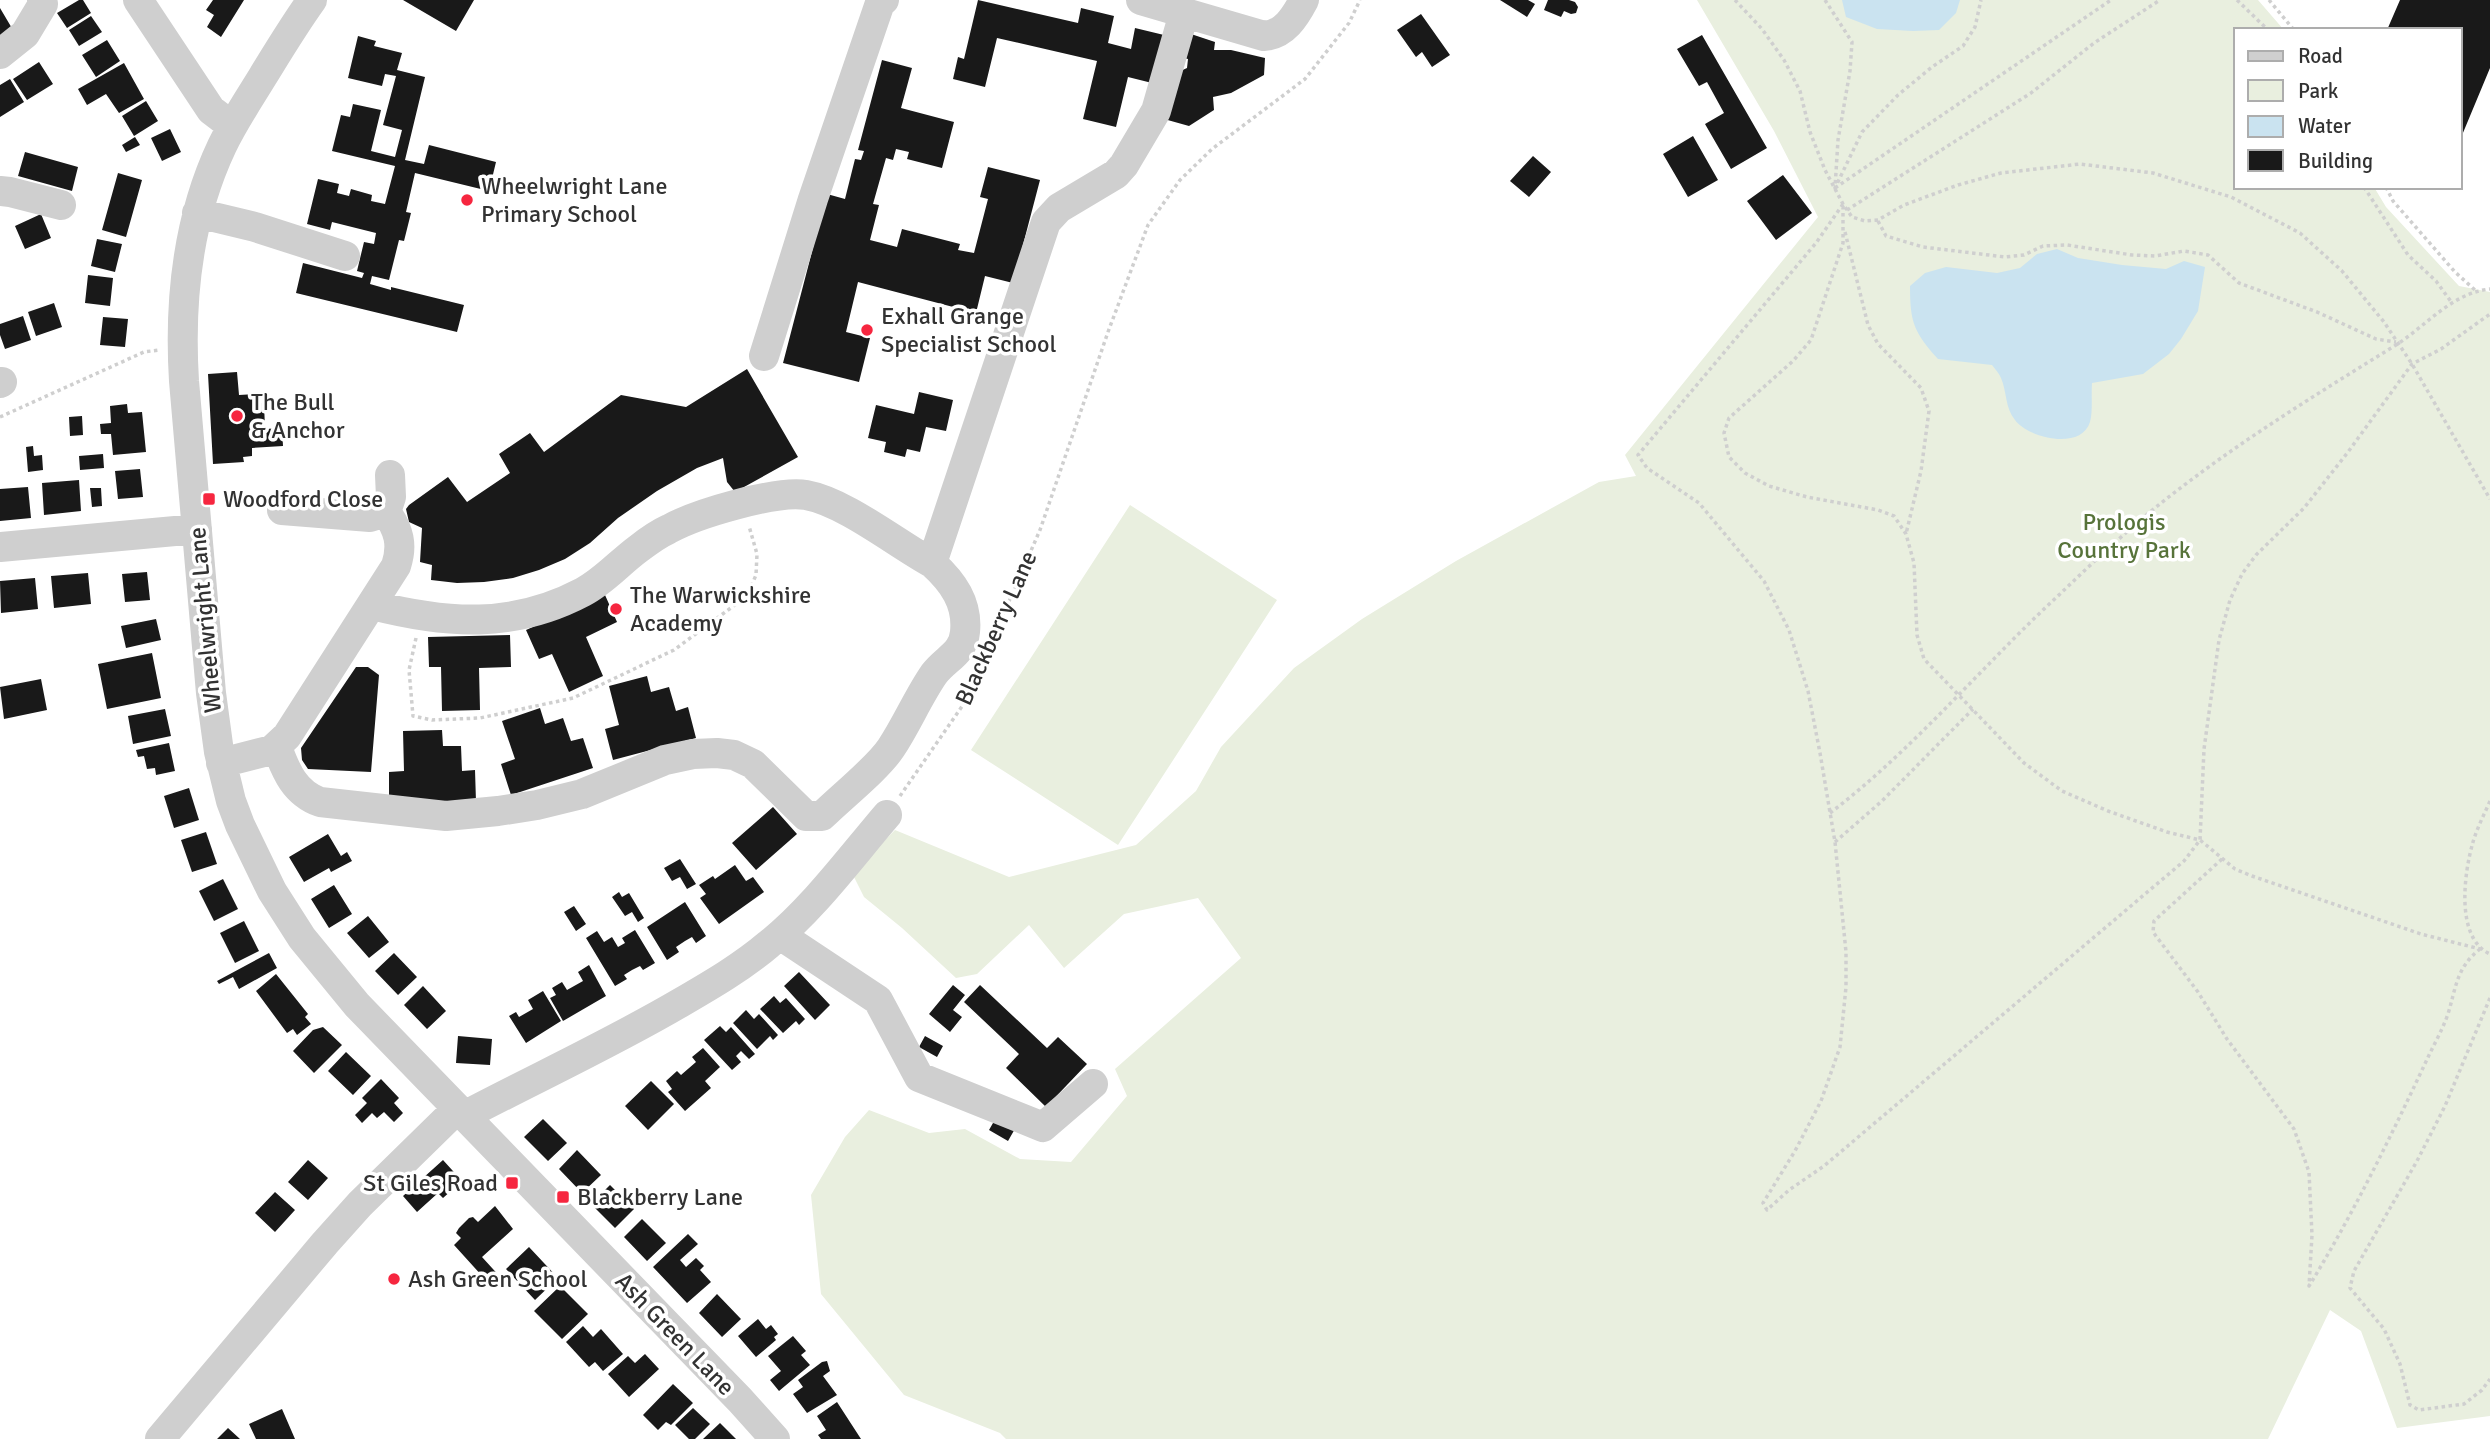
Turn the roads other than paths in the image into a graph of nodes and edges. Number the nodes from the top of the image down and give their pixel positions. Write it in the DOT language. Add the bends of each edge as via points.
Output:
graph roads {
  1 [pos="42,0"];
  2 [pos="138,0"];
  3 [pos="312,0"];
  4 [pos="884,0"];
  5 [pos="1141,0"];
  6 [pos="1304,0"];
  7 [pos="1184,13"];
  8 [pos="0,54"];
  9 [pos="232,127"];
  10 [pos="0,191"];
  11 [pos="61,205"];
  12 [pos="197,213"];
  13 [pos="345,256"];
  14 [pos="764,356"];
  15 [pos="390,475"];
  16 [pos="282,510"];
  17 [pos="386,512"];
  18 [pos="197,529"];
  19 [pos="0,547"];
  20 [pos="932,563"];
  21 [pos="372,605"];
  22 [pos="277,747"];
  23 [pos="221,763"];
  24 [pos="887,815"];
  25 [pos="780,935"];
  26 [pos="1093,1084"];
  27 [pos="461,1112"];
  28 [pos="160,1439"];
  29 [pos="775,1439"];
  1 -- 8 [label="street" via="26,34"];
  2 -- 9 [label="street" via="211,110"];
  3 -- 9 [label="street, Wheelwright Lane"];
  4 -- 14 [label="street" via="813,199"];
  5 -- 7 [label="street"];
  6 -- 7 [label="street" via="1286,27 1271,36"];
  7 -- 20 [label="street" via="1156,111 1124,165 1059,208 1046,222"];
  9 -- 12 [label="street, Wheelwright Lane"];
  10 -- 11 [label="street"];
  12 -- 13 [label="street"];
  12 -- 18 [label="street, Wheelwright Lane" via="182,314"];
  15 -- 17 [label="street"];
  16 -- 17 [label="street" via="370,517"];
  17 -- 21 [label="street" via="398,533 399,556"];
  18 -- 19 [label="street"];
  18 -- 23 [label="street, Wheelwright Lane"];
  20 -- 21 [label="street" via="832,503 807,495 781,494 669,528 598,582 558,603 523,614 452,620"];
  20 -- 22 [label="street" via="964,604 962,645 934,674 889,750 822,816 806,816 753,764 734,755 694,754 665,760 582,794 537,805 446,816 309,798 293,782"];
  21 -- 22 [label="street"];
  22 -- 23 [label="street"];
  23 -- 27 [label="street, Wheelwright Lane" via="249,847 302,938 357,1005"];
  24 -- 25 [label="street"];
  25 -- 26 [label="street" via="878,1000 919,1077 1043,1127"];
  25 -- 27 [label="street" via="722,978 661,1014 563,1067"];
  27 -- 28 [label="street" via="360,1204"];
  27 -- 29 [label="street, Ash Green Lane"];
}
